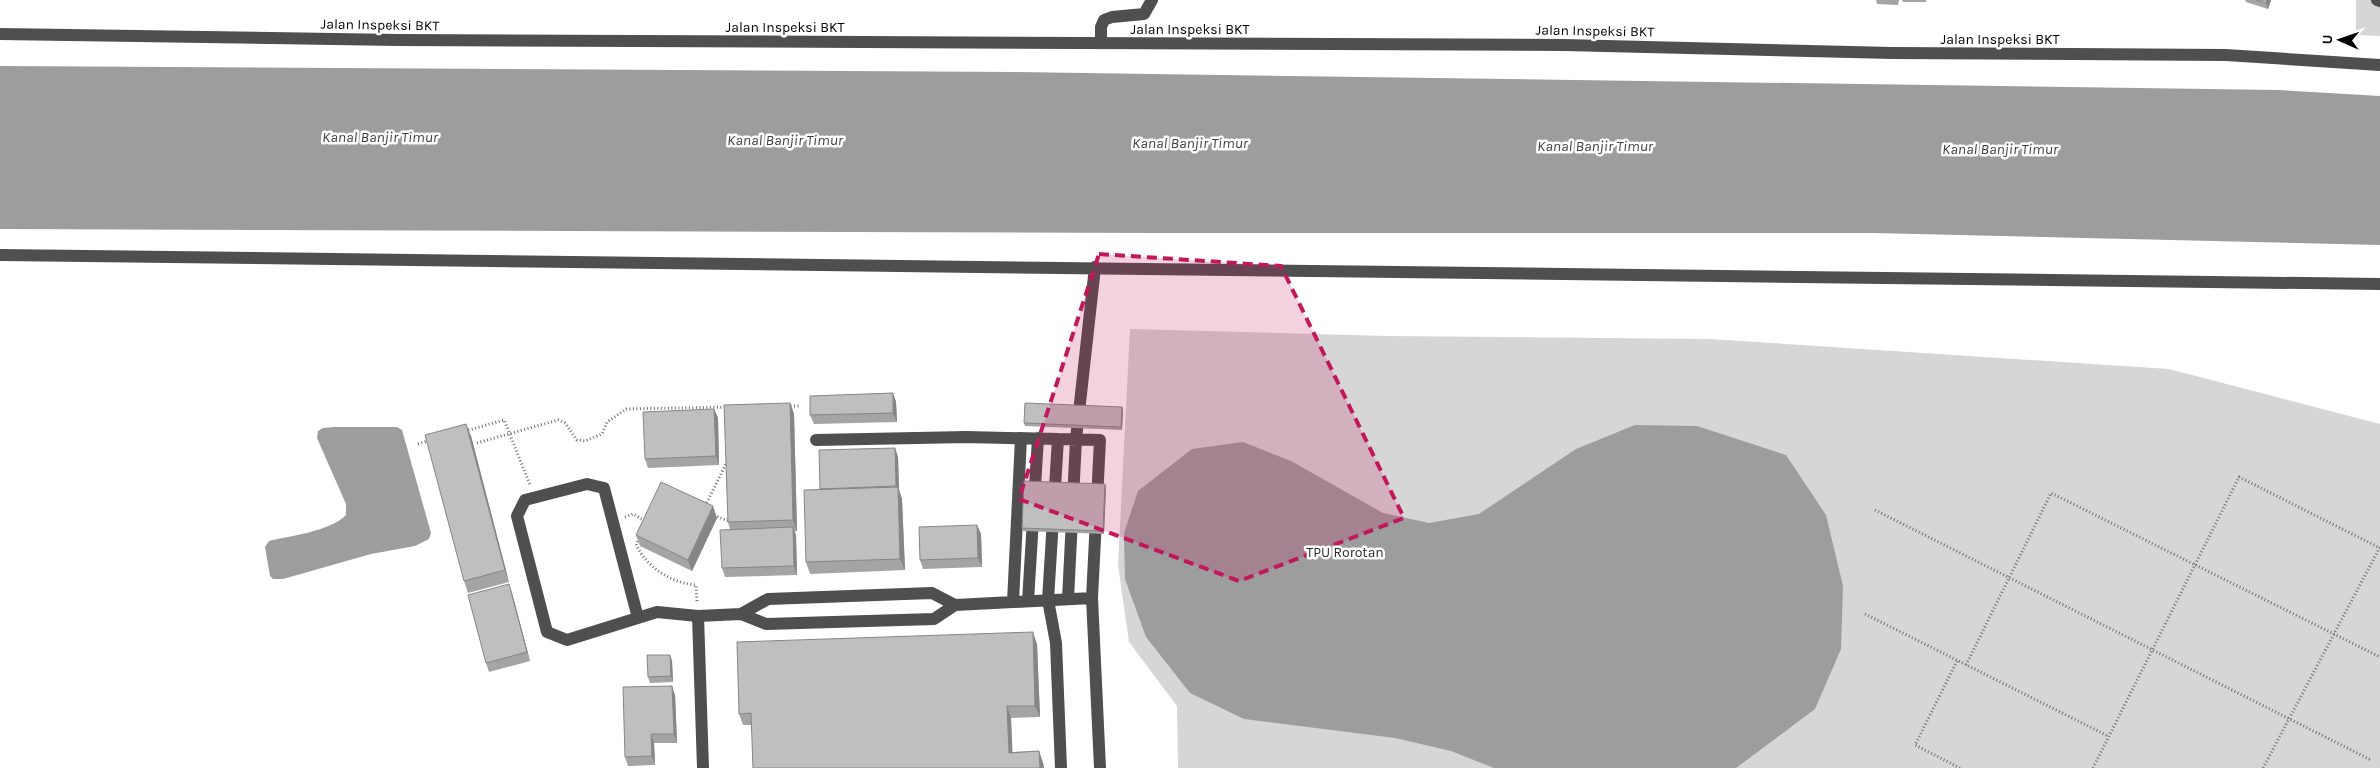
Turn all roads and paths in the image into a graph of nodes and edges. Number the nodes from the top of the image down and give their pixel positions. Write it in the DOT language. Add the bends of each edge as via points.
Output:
graph roads {
  1 [pos="1152,0"];
  2 [pos="0,34"];
  3 [pos="1100,43"];
  4 [pos="2380,65"];
  5 [pos="0,254"];
  6 [pos="1096,268"];
  7 [pos="2380,284"];
  8 [pos="781,406"];
  9 [pos="799,406"];
  10 [pos="725,407"];
  11 [pos="735,407"];
  12 [pos="726,416"];
  13 [pos="457,433"];
  14 [pos="509,433"];
  15 [pos="438,438"];
  16 [pos="1021,438"];
  17 [pos="1038,438"];
  18 [pos="1058,439"];
  19 [pos="1076,439"];
  20 [pos="816,440"];
  21 [pos="477,443"];
  22 [pos="418,444"];
  23 [pos="726,453"];
  24 [pos="726,462"];
  25 [pos="727,472"];
  26 [pos="533,498"];
  27 [pos="703,509"];
  28 [pos="1875,510"];
  29 [pos="728,512"];
  30 [pos="711,513"];
  31 [pos="613,520"];
  32 [pos="643,528"];
  33 [pos="640,536"];
  34 [pos="2380,548"];
  35 [pos="2195,565"];
  36 [pos="2009,578"];
  37 [pos="1092,598"];
  38 [pos="1068,599"];
  39 [pos="1048,600"];
  40 [pos="1028,601"];
  41 [pos="1013,602"];
  42 [pos="955,604"];
  43 [pos="741,614"];
  44 [pos="1865,614"];
  45 [pos="698,616"];
  46 [pos="638,618"];
  47 [pos="2334,634"];
  48 [pos="2152,650"];
  49 [pos="2380,658"];
  50 [pos="1957,661"];
  51 [pos="1966,665"];
  52 [pos="2289,719"];
  53 [pos="2108,736"];
  54 [pos="2371,760"];
  55 [pos="703,768"];
  56 [pos="1061,768"];
  57 [pos="1100,768"];
  58 [pos="1960,768"];
  59 [pos="2093,768"];
  60 [pos="2263,768"];
  1 -- 3 [label="street" via="1144,14 1104,20"];
  2 -- 3 [label="street, Jalan Inspeksi BKT" via="398,40"];
  3 -- 4 [label="street, Jalan Inspeksi BKT" via="1564,45 1892,53 2226,55"];
  5 -- 6 [label="street"];
  6 -- 7 [label="street"];
  6 -- 19 [label="street"];
  8 -- 9 [label="path"];
  10 -- 11 [label="path"];
  10 -- 12 [label="path"];
  10 -- 14 [label="path" via="626,409 607,422 602,434 585,441 577,440 565,423 558,420"];
  13 -- 14 [label="path" via="504,420"];
  14 -- 21 [label="path"];
  14 -- 26 [label="path"];
  15 -- 22 [label="path"];
  16 -- 17 [label="street"];
  16 -- 20 [label="street"];
  16 -- 41 [label="street"];
  17 -- 18 [label="street"];
  17 -- 40 [label="street"];
  18 -- 19 [label="street"];
  18 -- 39 [label="street"];
  19 -- 37 [label="street" via="1100,440"];
  19 -- 38 [label="street"];
  23 -- 24 [label="path"];
  24 -- 25 [label="path"];
  24 -- 27 [label="path"];
  26 -- 31 [label="street" via="587,484 604,488"];
  26 -- 46 [label="street" via="525,500 517,516 547,632 566,640"];
  28 -- 36 [label="path"];
  29 -- 30 [label="path" via="728,522"];
  31 -- 32 [label="path" via="634,514 647,520"];
  31 -- 46 [label="street"];
  33 -- 45 [label="path" via="636,544 641,556 652,567 686,584 696,585"];
  34 -- 35 [label="path" via="2239,476"];
  34 -- 47 [label="path"];
  35 -- 36 [label="path" via="2051,493"];
  35 -- 47 [label="path"];
  35 -- 48 [label="path"];
  36 -- 48 [label="path"];
  36 -- 51 [label="path"];
  37 -- 38 [label="street"];
  37 -- 57 [label="street"];
  38 -- 39 [label="street"];
  39 -- 40 [label="street"];
  39 -- 56 [label="street" via="1056,643"];
  40 -- 41 [label="street"];
  41 -- 42 [label="street"];
  42 -- 43 [label="street" via="932,593 768,599"];
  42 -- 43 [label="street" via="934,619 766,624"];
  43 -- 45 [label="street"];
  44 -- 50 [label="path"];
  45 -- 46 [label="street" via="657,612"];
  45 -- 55 [label="street"];
  47 -- 49 [label="path"];
  47 -- 52 [label="path"];
  48 -- 52 [label="path"];
  48 -- 53 [label="path"];
  50 -- 51 [label="path"];
  50 -- 58 [label="path" via="1915,745"];
  51 -- 53 [label="path"];
  52 -- 54 [label="path"];
  52 -- 60 [label="path"];
  53 -- 59 [label="path"];
}
